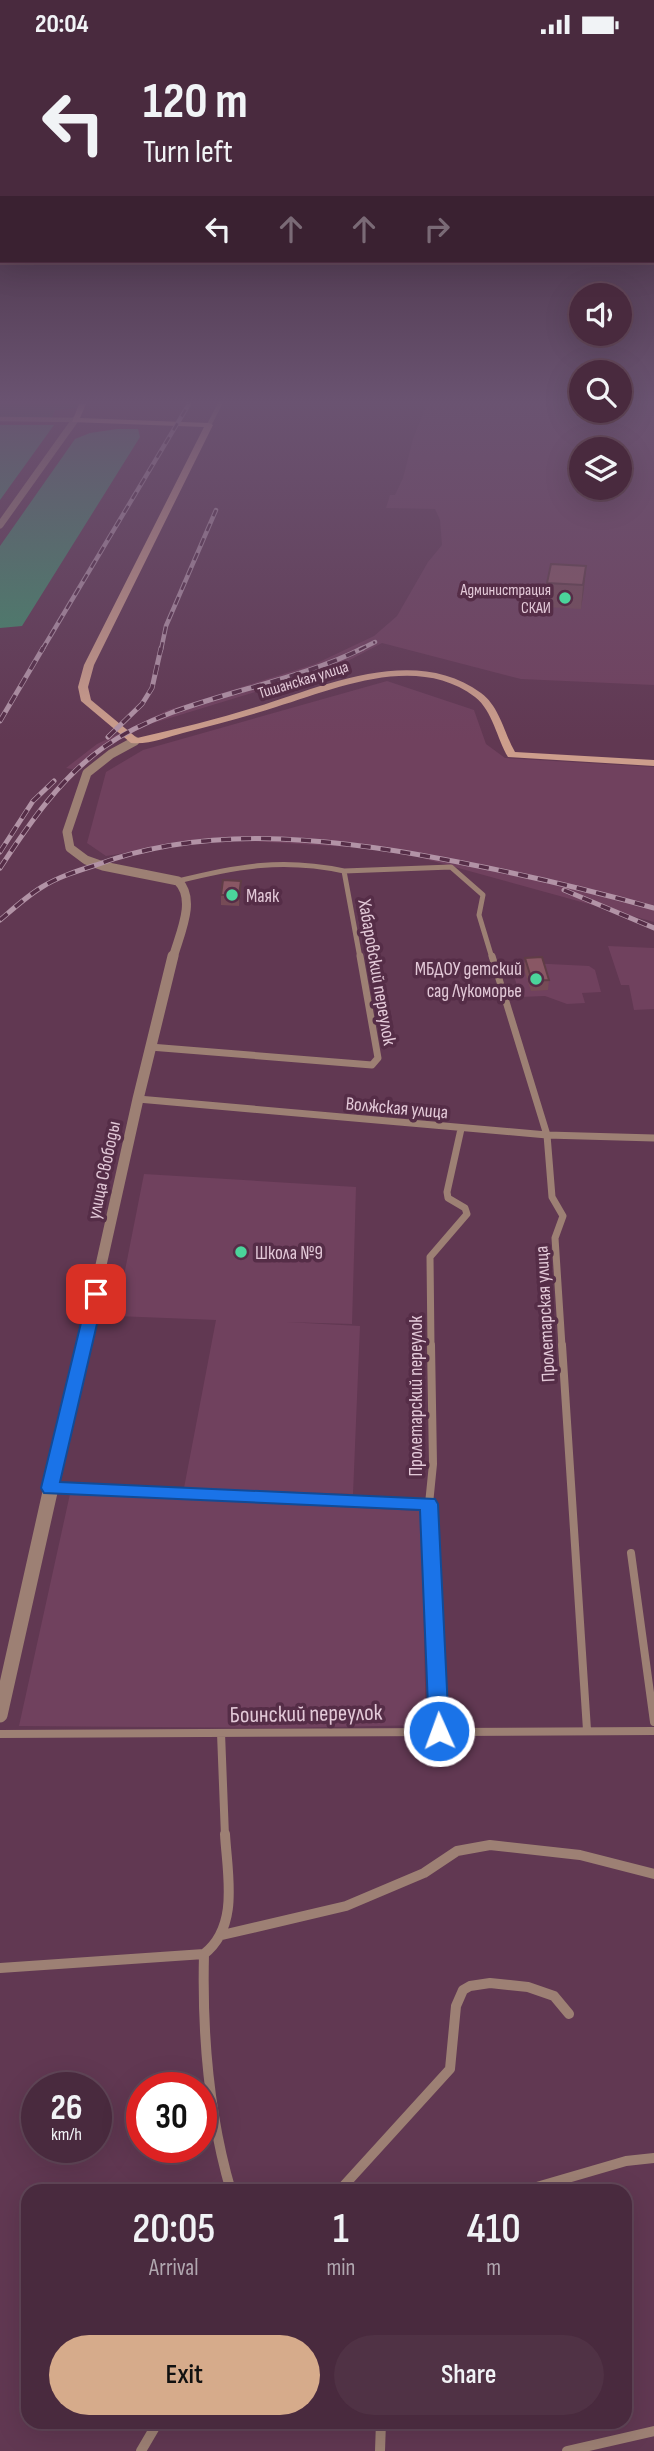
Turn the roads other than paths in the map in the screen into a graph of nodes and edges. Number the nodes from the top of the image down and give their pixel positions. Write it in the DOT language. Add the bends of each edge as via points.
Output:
graph roads {
  1 [pos="163,516"];
  2 [pos="135,741"];
  3 [pos="654,763"];
  4 [pos="344,871"];
  5 [pos="178,881"];
  6 [pos="150,1047"];
  7 [pos="138,1099"];
  8 [pos="461,1129"];
  9 [pos="547,1135"];
  10 [pos="654,1138"];
  11 [pos="50,1488"];
  12 [pos="429,1504"];
  13 [pos="631,1553"];
  14 [pos="3,1692"];
  15 [pos="0,1715"];
  16 [pos="654,1722"];
  17 [pos="587,1730"];
  18 [pos="439,1731"];
  19 [pos="654,1731"];
  20 [pos="221,1733"];
  21 [pos="0,1734"];
  22 [pos="654,1874"];
  23 [pos="222,1935"];
  24 [pos="204,1954"];
  25 [pos="0,1968"];
  26 [pos="569,2014"];
  27 [pos="654,2158"];
  28 [pos="228,2184"];
  29 [pos="346,2184"];
  30 [pos="547,2184"];
  31 [pos="154,2429"];
  32 [pos="381,2429"];
  33 [pos="654,2431"];
  34 [pos="141,2451"];
  35 [pos="380,2451"];
  36 [pos="567,2451"];
  1 -- 2 [label="main road" via="89,664 83,687 86,701"];
  2 -- 3 [label="main road, Тишанская улица" via="366,676 402,674 447,680 481,697 512,755"];
  2 -- 5 [label="street" via="87,773 67,832 70,848 103,866"];
  4 -- 5 [label="street" via="298,861 272,861"];
  4 -- 6 [label="street, Хабаровский переулок" via="376,1062 362,1065"];
  4 -- 9 [label="street, Пролетарская улица" via="451,867 483,895 480,915"];
  5 -- 6 [label="street, улица Свободы" via="188,898"];
  6 -- 7 [label="street, улица Свободы"];
  7 -- 8 [label="street, Волжская улица"];
  7 -- 11 [label="street, улица Свободы"];
  8 -- 9 [label="street, Волжская улица"];
  8 -- 12 [label="street, Пролетарский переулок" via="447,1192 467,1214 430,1257 433,1464"];
  9 -- 10 [label="street, Волжская улица"];
  9 -- 17 [label="street, Пролетарская улица" via="552,1197 563,1216 555,1238"];
  11 -- 12 [label="street"];
  11 -- 14 [label="street, улица Свободы"];
  12 -- 18 [label="street, Пролетарский переулок"];
  13 -- 16 [label="street"];
  14 -- 15 [label="street, улица Свободы"];
  17 -- 18 [label="street, Боинский переулок"];
  17 -- 19 [label="street, Боинский переулок"];
  18 -- 20 [label="street, Боинский переулок"];
  20 -- 21 [label="street, Боинский переулок"];
  20 -- 23 [label="street" via="228,1910"];
  22 -- 23 [label="street" via="580,1855 490,1845 457,1851 424,1873 346,1906"];
  23 -- 24 [label="street"];
  24 -- 25 [label="street"];
  24 -- 28 [label="street" via="203,2042 209,2100"];
  26 -- 29 [label="street" via="565,2005 547,1992 486,1983 463,1990 455,2009 450,2069"];
  27 -- 30 [label="street" via="626,2161"];
  31 -- 34 [label="street"];
  32 -- 35 [label="street"];
  33 -- 36 [label="street"];
}
